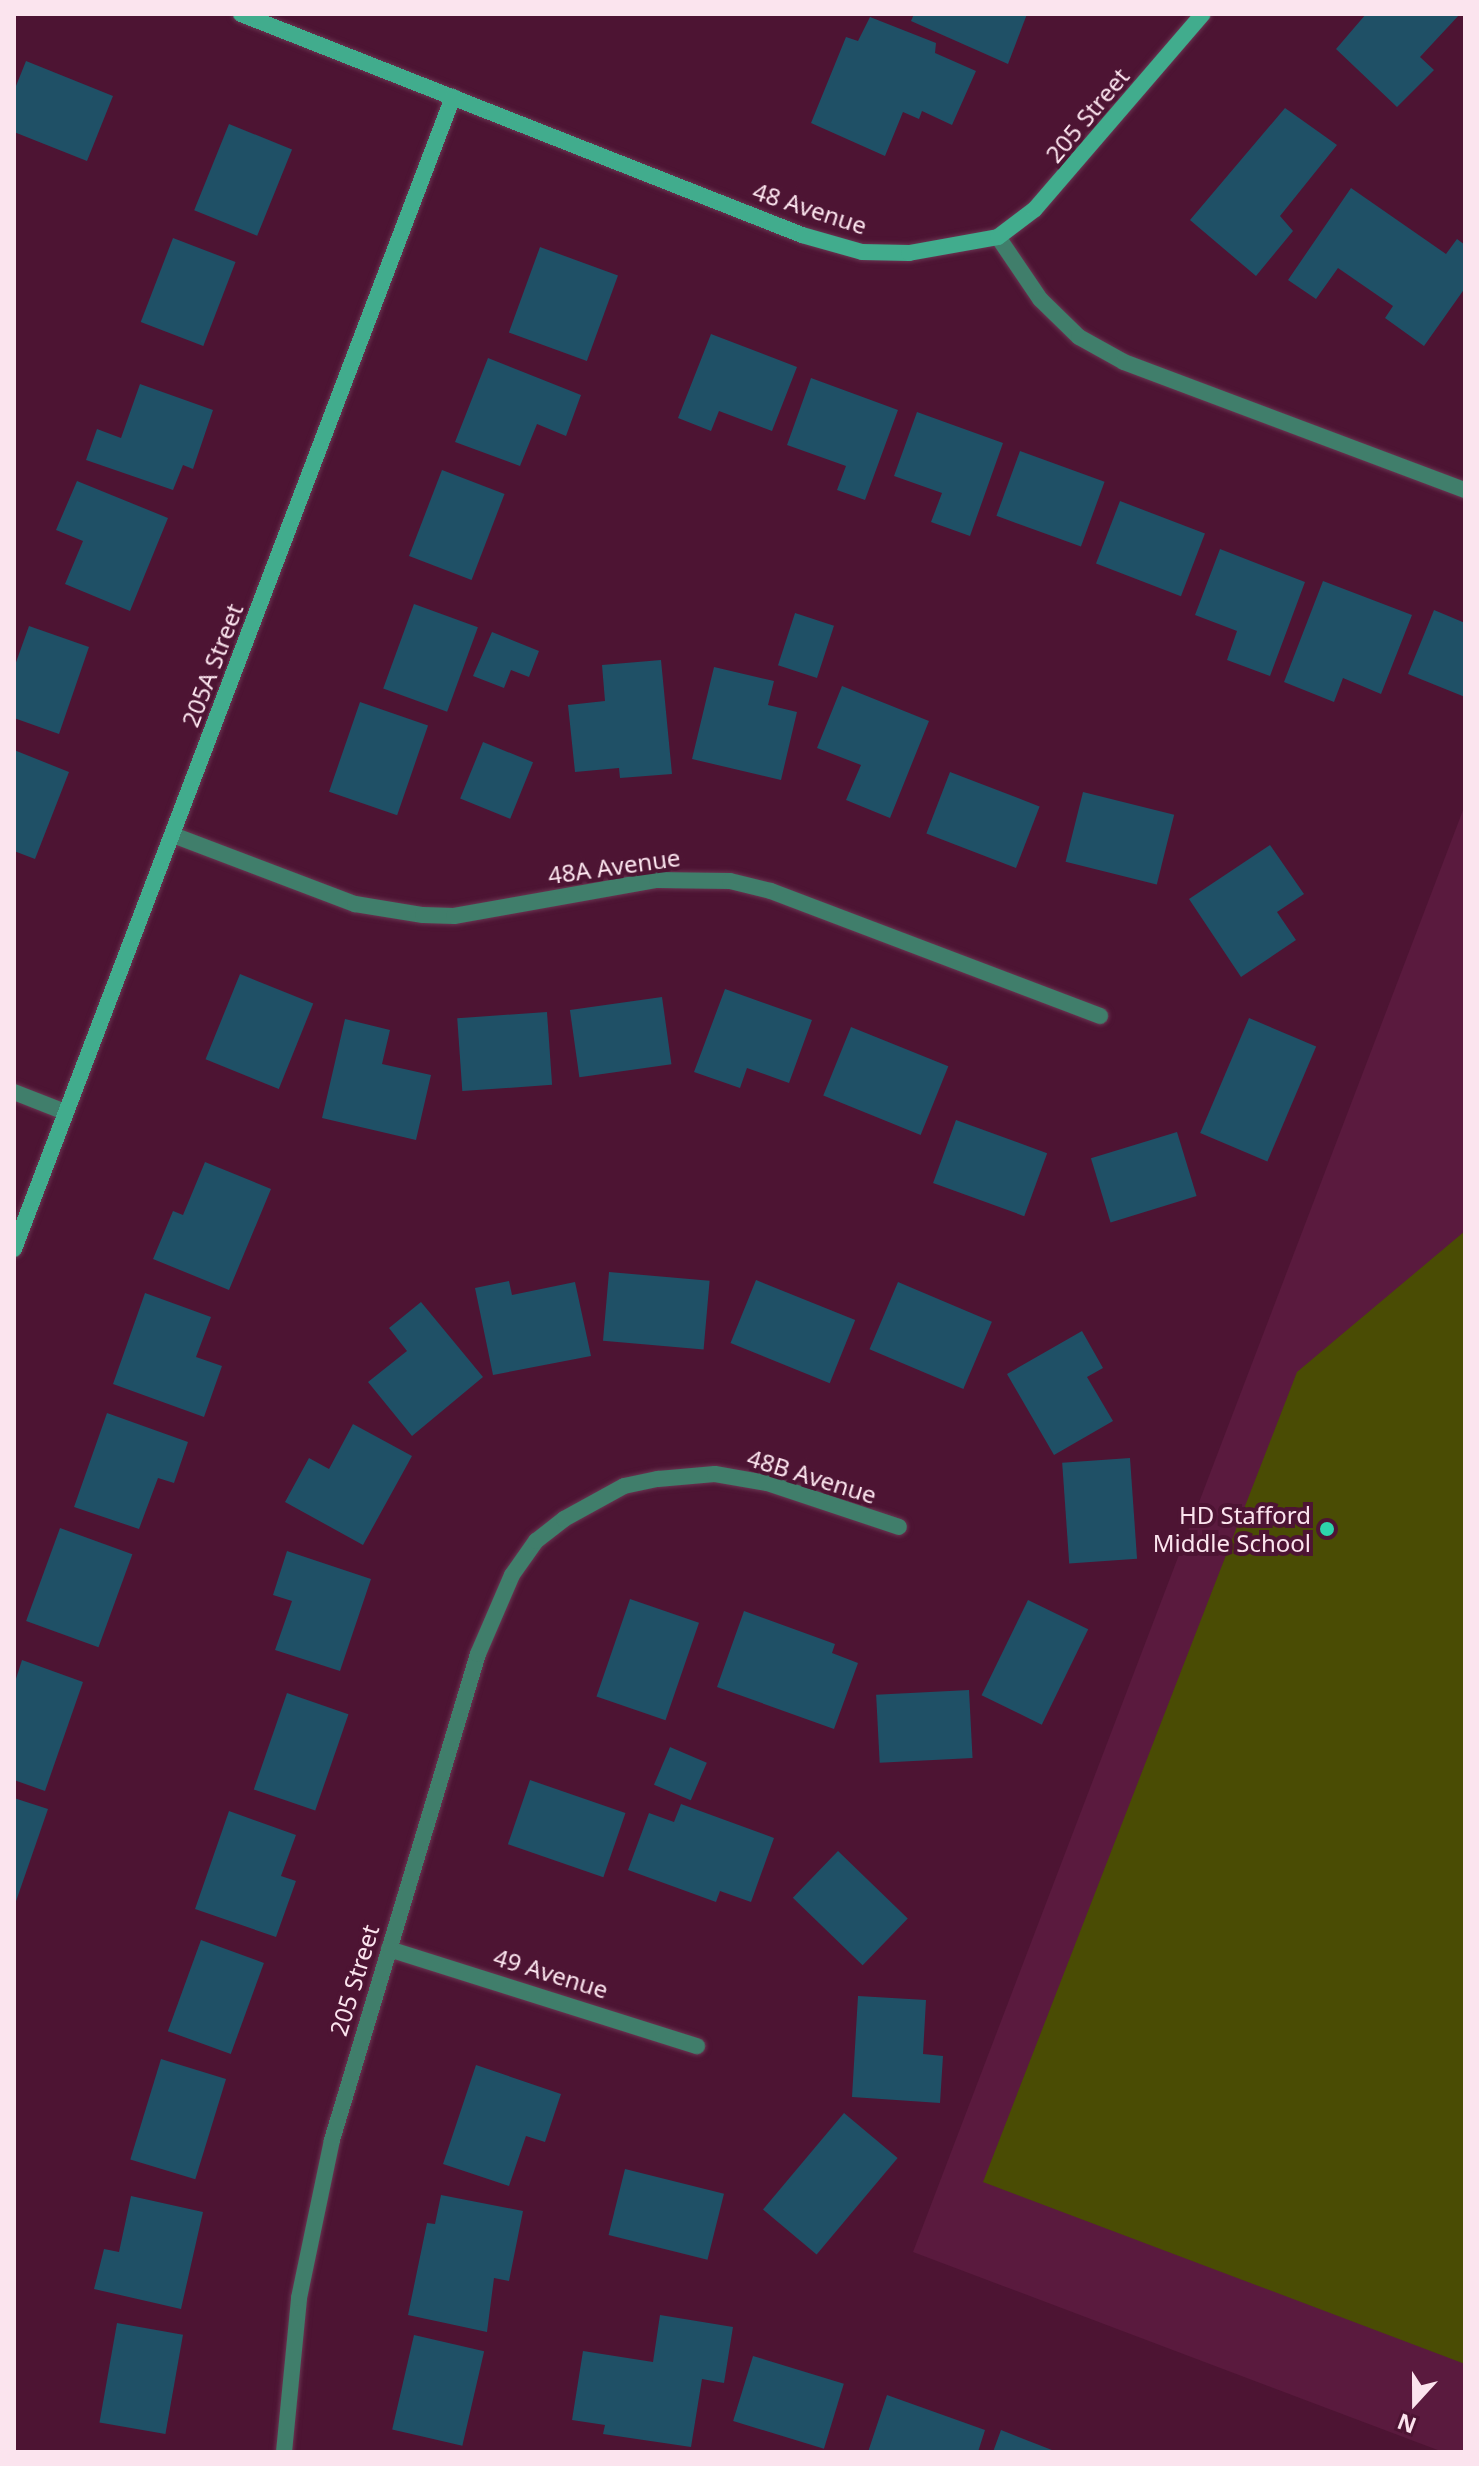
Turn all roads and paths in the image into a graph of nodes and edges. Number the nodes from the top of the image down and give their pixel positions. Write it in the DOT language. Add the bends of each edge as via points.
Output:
graph roads {
  1 [pos="241,14"];
  2 [pos="1203,14"];
  3 [pos="453,97"];
  4 [pos="998,237"];
  5 [pos="1465,490"];
  6 [pos="173,835"];
  7 [pos="1100,1016"];
  8 [pos="14,1092"];
  9 [pos="65,1112"];
  10 [pos="14,1249"];
  11 [pos="899,1527"];
  12 [pos="536,1541"];
  13 [pos="389,1949"];
  14 [pos="697,2046"];
  15 [pos="284,2452"];
  1 -- 3 [label="street, 48 Avenue"];
  2 -- 4 [label="street, 205 Street" via="1071,172"];
  3 -- 4 [label="street, 48 Avenue" via="802,235 862,252 909,253"];
  3 -- 6 [label="street, 205A Street"];
  4 -- 5 [label="street" via="1040,299 1079,337 1124,362"];
  6 -- 7 [label="street, 48A Avenue" via="355,904 423,915 454,916 657,880 730,881 771,891"];
  6 -- 9 [label="street, 205A Street"];
  8 -- 9 [label="street"];
  9 -- 10 [label="street, 205A Street"];
  11 -- 12 [label="street, 48B Avenue" via="767,1483 715,1474 624,1486"];
  12 -- 13 [label="street, 205 Street" via="492,1611"];
  13 -- 14 [label="street, 49 Avenue"];
  13 -- 15 [label="street, 205 Street" via="308,2239"];
}
